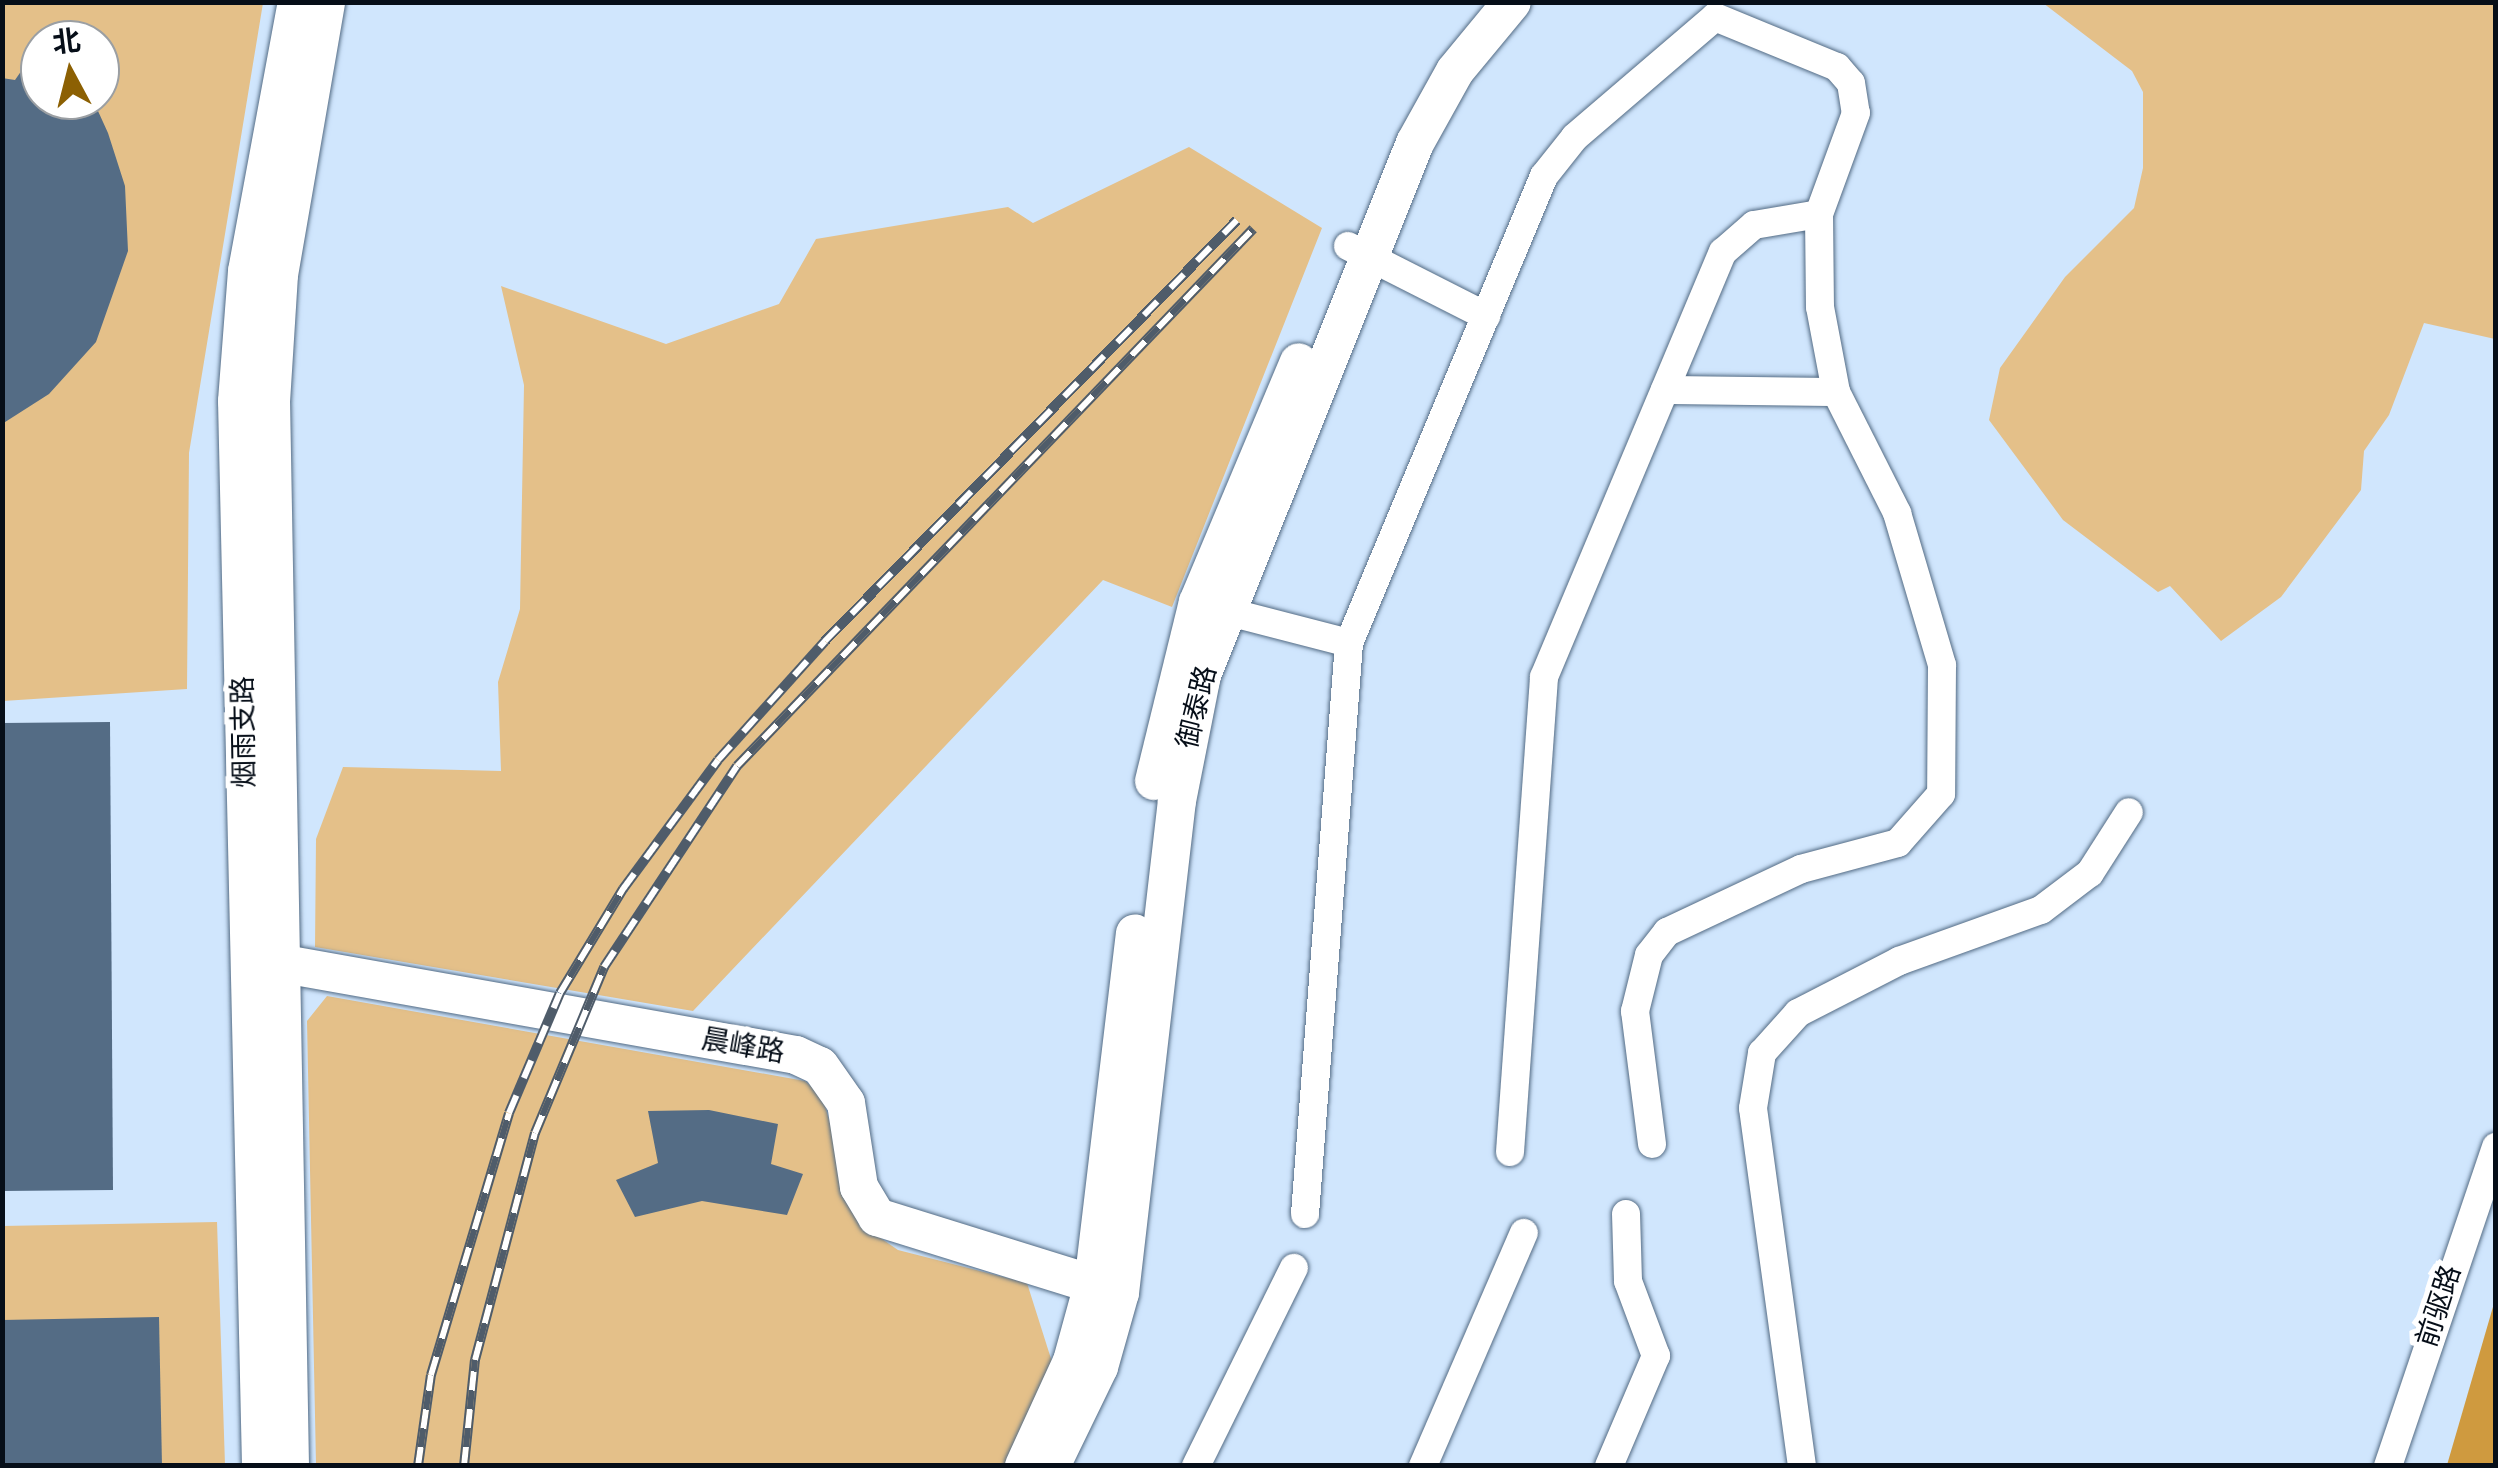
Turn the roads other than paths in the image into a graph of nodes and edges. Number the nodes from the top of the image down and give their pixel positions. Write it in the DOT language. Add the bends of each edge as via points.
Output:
graph roads {
  1 [pos="296,2"];
  2 [pos="326,2"];
  3 [pos="1485,2"];
  4 [pos="1512,2"];
  5 [pos="1819,214"];
  6 [pos="1359,252"];
  7 [pos="1486,316"];
  8 [pos="1665,390"];
  9 [pos="1836,392"];
  10 [pos="1224,611"];
  11 [pos="1349,643"];
  12 [pos="2129,812"];
  13 [pos="264,960"];
  14 [pos="1652,1144"];
  15 [pos="2496,1147"];
  16 [pos="1510,1152"];
  17 [pos="1304,1214"];
  18 [pos="1626,1214"];
  19 [pos="1524,1232"];
  20 [pos="1294,1268"];
  21 [pos="1106,1289"];
  22 [pos="260,1466"];
  23 [pos="290,1466"];
  24 [pos="1024,1466"];
  25 [pos="1052,1466"];
  26 [pos="1196,1466"];
  27 [pos="1422,1466"];
  28 [pos="1609,1466"];
  29 [pos="1802,1466"];
  30 [pos="2388,1466"];
  1 -- 13 [label="street, 烟雨支路" via="248,271 237,400"];
  2 -- 13 [label="street, 烟雨支路" via="279,275"];
  3 -- 6 [label="street, 御泰路" via="1396,129"];
  4 -- 6 [label="street, 御泰路" via="1436,104"];
  5 -- 7 [label="street" via="1856,113 1851,84 1837,68 1715,17 1575,137 1544,176"];
  5 -- 8 [label="street" via="1754,225 1723,252"];
  5 -- 9 [label="street" via="1820,307"];
  6 -- 7 [label="street"];
  6 -- 10 [label="street, 御泰路"];
  6 -- 21 [label="street, 御泰路" via="1176,667"];
  7 -- 11 [label="street"];
  8 -- 9 [label="street"];
  8 -- 16 [label="street" via="1535,713 1532,913"];
  9 -- 14 [label="street" via="1897,513 1942,665 1941,794 1898,844 1800,869 1667,932 1649,955 1635,1011"];
  10 -- 11 [label="street"];
  10 -- 21 [label="street, 御泰路" via="1176,801"];
  11 -- 17 [label="street"];
  12 -- 29 [label="street" via="2090,873 2040,910 1899,961 1798,1012 1762,1053 1753,1108"];
  13 -- 21 [label="street, 晨峰路" via="796,1056 820,1066 846,1104 859,1187 877,1217"];
  13 -- 22 [label="street, 烟雨支路"];
  13 -- 23 [label="street, 烟雨支路"];
  15 -- 30 [label="street, 前驱路"];
  18 -- 28 [label="street" via="1628,1281 1656,1356"];
  19 -- 27 [label="street"];
  20 -- 26 [label="street"];
  21 -- 24 [label="street, 御泰路"];
  21 -- 25 [label="street, 御泰路" via="1099,1367"];
}
